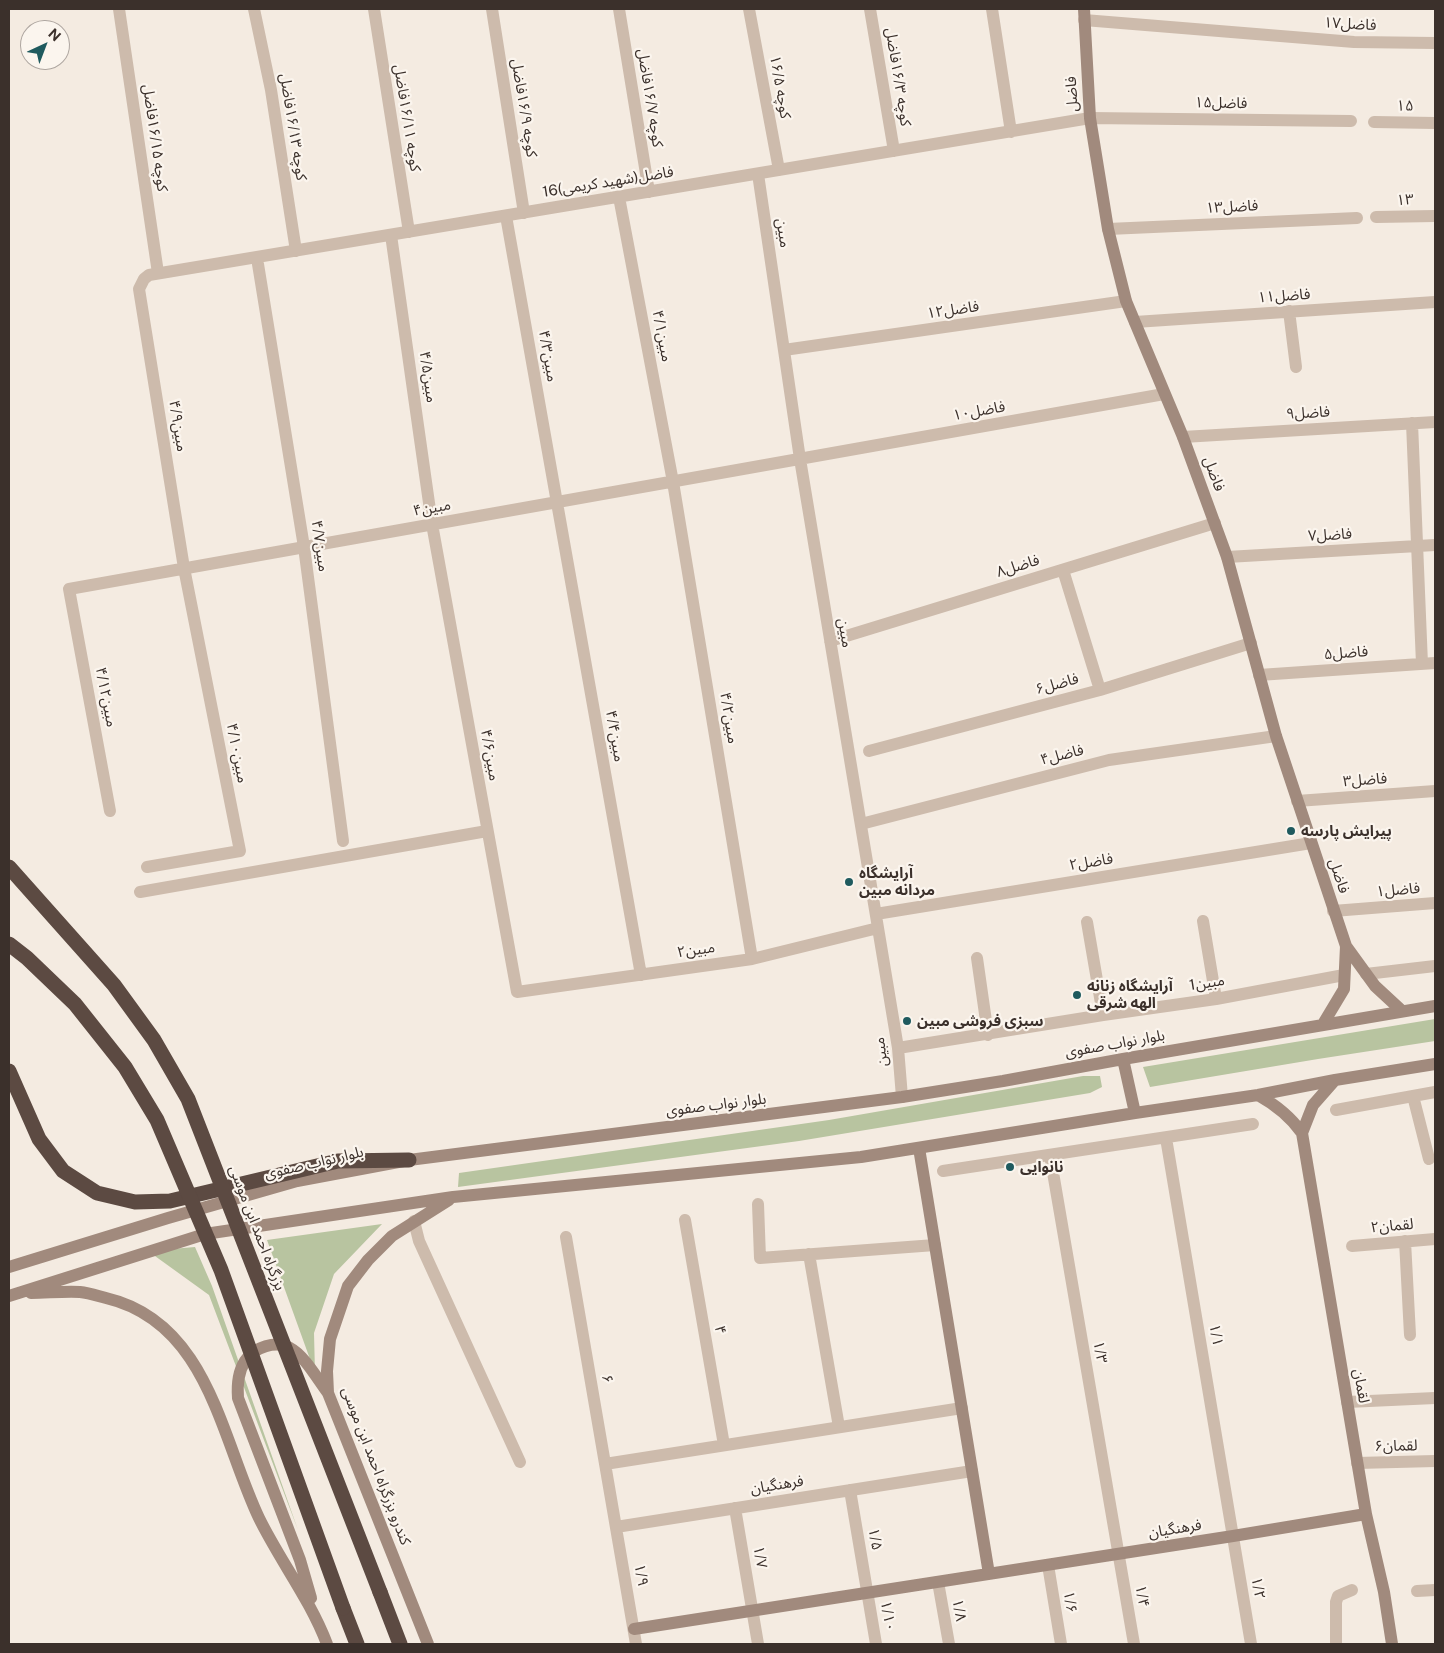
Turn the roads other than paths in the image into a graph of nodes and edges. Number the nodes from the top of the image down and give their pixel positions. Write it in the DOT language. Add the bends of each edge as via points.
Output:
graph roads {
  1 [pos="119,9"];
  2 [pos="254,9"];
  3 [pos="374,9"];
  4 [pos="492,9"];
  5 [pos="620,9"];
  6 [pos="750,9"];
  7 [pos="870,9"];
  8 [pos="992,9"];
  9 [pos="1084,15"];
  10 [pos="1435,44"];
  11 [pos="1090,118"];
  12 [pos="1352,121"];
  13 [pos="1374,122"];
  14 [pos="1435,123"];
  15 [pos="1010,132"];
  16 [pos="894,151"];
  17 [pos="778,170"];
  18 [pos="758,174"];
  19 [pos="649,192"];
  20 [pos="619,197"];
  21 [pos="524,213"];
  22 [pos="506,216"];
  23 [pos="1435,216"];
  24 [pos="1357,218"];
  25 [pos="1376,218"];
  26 [pos="1108,229"];
  27 [pos="409,232"];
  28 [pos="391,235"];
  29 [pos="296,251"];
  30 [pos="257,258"];
  31 [pos="158,272"];
  32 [pos="1126,301"];
  33 [pos="1435,302"];
  34 [pos="1289,312"];
  35 [pos="1135,322"];
  36 [pos="784,350"];
  37 [pos="1296,367"];
  38 [pos="1164,394"];
  39 [pos="1435,422"];
  40 [pos="1412,423"];
  41 [pos="1183,437"];
  42 [pos="800,459"];
  43 [pos="673,482"];
  44 [pos="558,502"];
  45 [pos="1215,523"];
  46 [pos="432,524"];
  47 [pos="1435,545"];
  48 [pos="1417,546"];
  49 [pos="304,547"];
  50 [pos="1227,558"];
  51 [pos="184,568"];
  52 [pos="1062,570"];
  53 [pos="69,589"];
  54 [pos="830,641"];
  55 [pos="1250,644"];
  56 [pos="1435,663"];
  57 [pos="1422,664"];
  58 [pos="1259,675"];
  59 [pos="1100,690"];
  60 [pos="1276,736"];
  61 [pos="869,751"];
  62 [pos="1435,790"];
  63 [pos="1297,801"];
  64 [pos="110,811"];
  65 [pos="861,824"];
  66 [pos="488,831"];
  67 [pos="343,841"];
  68 [pos="1311,843"];
  69 [pos="9,867"];
  70 [pos="146,868"];
  71 [pos="140,892"];
  72 [pos="1435,903"];
  73 [pos="1333,911"];
  74 [pos="876,914"];
  75 [pos="1203,921"];
  76 [pos="1087,922"];
  77 [pos="878,928"];
  78 [pos="9,944"];
  79 [pos="1346,946"];
  80 [pos="977,958"];
  81 [pos="752,959"];
  82 [pos="1435,966"];
  83 [pos="1366,974"];
  84 [pos="641,975"];
  85 [pos="1344,975"];
  86 [pos="516,992"];
  87 [pos="1216,999"];
  88 [pos="1435,1006"];
  89 [pos="1402,1011"];
  90 [pos="1103,1015"];
  91 [pos="1323,1024"];
  92 [pos="988,1034"];
  93 [pos="898,1048"];
  94 [pos="1123,1059"];
  95 [pos="1435,1064"];
  96 [pos="9,1071"];
  97 [pos="1336,1080"];
  98 [pos="1435,1092"];
  99 [pos="1258,1095"];
  100 [pos="1413,1096"];
  101 [pos="902,1097"];
  102 [pos="1336,1110"];
  103 [pos="1135,1113"];
  104 [pos="1252,1124"];
  105 [pos="1302,1133"];
  106 [pos="1166,1138"];
  107 [pos="919,1148"];
  108 [pos="1050,1155"];
  109 [pos="1430,1159"];
  110 [pos="409,1160"];
  111 [pos="943,1170"];
  112 [pos="453,1197"];
  113 [pos="758,1204"];
  114 [pos="685,1220"];
  115 [pos="414,1222"];
  116 [pos="566,1237"];
  117 [pos="1435,1239"];
  118 [pos="1405,1241"];
  119 [pos="935,1245"];
  120 [pos="1352,1246"];
  121 [pos="809,1254"];
  122 [pos="9,1268"];
  123 [pos="12,1295"];
  124 [pos="1410,1335"];
  125 [pos="328,1393"];
  126 [pos="1435,1398"];
  127 [pos="1347,1402"];
  128 [pos="962,1408"];
  129 [pos="839,1427"];
  130 [pos="724,1445"];
  131 [pos="1435,1461"];
  132 [pos="520,1462"];
  133 [pos="1357,1463"];
  134 [pos="605,1464"];
  135 [pos="972,1471"];
  136 [pos="850,1490"];
  137 [pos="735,1508"];
  138 [pos="1366,1514"];
  139 [pos="616,1527"];
  140 [pos="1233,1536"];
  141 [pos="1118,1554"];
  142 [pos="1048,1565"];
  143 [pos="989,1574"];
  144 [pos="938,1582"];
  145 [pos="1352,1590"];
  146 [pos="1417,1590"];
  147 [pos="1435,1590"];
  148 [pos="867,1593"];
  149 [pos="752,1611"];
  150 [pos="318,1621"];
  151 [pos="634,1629"];
  152 [pos="327,1644"];
  153 [pos="357,1644"];
  154 [pos="400,1644"];
  155 [pos="428,1644"];
  156 [pos="636,1644"];
  157 [pos="758,1644"];
  158 [pos="876,1644"];
  159 [pos="949,1644"];
  160 [pos="1061,1644"];
  161 [pos="1134,1644"];
  162 [pos="1251,1644"];
  163 [pos="1336,1644"];
  164 [pos="1392,1644"];
  1 -- 31 [label="street, کوچه ۱۶/۱۵فاضل"];
  2 -- 29 [label="street, کوچه ۱۶/۱۳فاضل" via="271,90"];
  3 -- 27 [label="street, کوچه ۱۶/۱۱فاضل"];
  4 -- 21 [label="street, کوچه ۱۶/۹فاضل"];
  5 -- 19 [label="street, کوچه ۱۶/۷فاضل"];
  6 -- 17 [label="street, کوچه ۱۶/۵"];
  7 -- 16 [label="street, کوچه ۱۶/۳فاضل"];
  8 -- 15 [label="street"];
  9 -- 10 [label="street, ۱۷فاضل" via="1354,42"];
  9 -- 11 [label="main road, فاضل"];
  11 -- 12 [label="street, ۱۵فاضل"];
  11 -- 15 [label="street, 16فاضل(شهید کریمی)"];
  11 -- 26 [label="main road, فاضل"];
  13 -- 14 [label="street, ۱۵"];
  15 -- 16 [label="street, 16فاضل(شهید کریمی)"];
  16 -- 17 [label="street, 16فاضل(شهید کریمی)"];
  17 -- 18 [label="street, 16فاضل(شهید کریمی)"];
  18 -- 19 [label="street, 16فاضل(شهید کریمی)"];
  18 -- 36 [label="street, مبین"];
  19 -- 20 [label="street, 16فاضل(شهید کریمی)"];
  20 -- 21 [label="street, 16فاضل(شهید کریمی)"];
  20 -- 43 [label="street, ۴/۱مبین"];
  21 -- 22 [label="street, 16فاضل(شهید کریمی)"];
  22 -- 27 [label="street, 16فاضل(شهید کریمی)"];
  22 -- 44 [label="street, ۴/۳مبین"];
  23 -- 25 [label="street, ۱۳"];
  24 -- 26 [label="street, ۱۳فاضل"];
  26 -- 32 [label="main road, فاضل"];
  27 -- 28 [label="street, 16فاضل(شهید کریمی)"];
  28 -- 29 [label="street, 16فاضل(شهید کریمی)"];
  28 -- 46 [label="street, ۴/۵مبین"];
  29 -- 30 [label="street, 16فاضل(شهید کریمی)"];
  30 -- 31 [label="street, 16فاضل(شهید کریمی)"];
  30 -- 49 [label="street, ۴/۷مبین"];
  31 -- 51 [label="street, ۴/۹مبین" via="144,279 139,289"];
  32 -- 35 [label="main road, فاضل"];
  32 -- 36 [label="street, ۱۲فاضل"];
  33 -- 34 [label="street, ۱۱فاضل"];
  34 -- 35 [label="street, ۱۱فاضل"];
  34 -- 37 [label="street"];
  35 -- 38 [label="main road, فاضل"];
  36 -- 42 [label="street, مبین"];
  38 -- 41 [label="main road, فاضل"];
  38 -- 42 [label="street, ۱۰فاضل"];
  39 -- 40 [label="street, ۹فاضل"];
  40 -- 41 [label="street, ۹فاضل"];
  40 -- 48 [label="street"];
  41 -- 45 [label="main road, فاضل"];
  42 -- 43 [label="street, ۴مبین"];
  42 -- 54 [label="street, مبین"];
  43 -- 44 [label="street, ۴مبین"];
  43 -- 81 [label="street, ۴/۲مبین"];
  44 -- 46 [label="street, ۴مبین"];
  44 -- 84 [label="street, ۴/۴مبین"];
  45 -- 50 [label="main road, فاضل"];
  45 -- 52 [label="street, ۸فاضل"];
  46 -- 49 [label="street, ۴مبین"];
  46 -- 66 [label="street, ۴/۶مبین"];
  47 -- 48 [label="street, ۷فاضل"];
  48 -- 50 [label="street, ۷فاضل"];
  48 -- 57 [label="street"];
  49 -- 51 [label="street, ۴مبین"];
  49 -- 67 [label="street, ۴/۷مبین"];
  50 -- 55 [label="main road, فاضل"];
  51 -- 53 [label="street, ۴مبین"];
  51 -- 70 [label="street, ۴/۱۰مبین" via="240,850"];
  52 -- 54 [label="street, ۸فاضل"];
  52 -- 59 [label="street"];
  53 -- 64 [label="street, ۴/۱۲مبین"];
  54 -- 65 [label="street, مبین"];
  55 -- 58 [label="main road, فاضل"];
  55 -- 59 [label="street, ۶فاضل"];
  56 -- 57 [label="street, ۵فاضل"];
  57 -- 58 [label="street, ۵فاضل"];
  58 -- 60 [label="main road, فاضل"];
  59 -- 61 [label="street, ۶فاضل"];
  60 -- 63 [label="main road, فاضل"];
  60 -- 65 [label="street, ۴فاضل" via="1109,760"];
  62 -- 63 [label="street, ۳فاضل"];
  63 -- 68 [label="main road, فاضل"];
  65 -- 74 [label="street, مبین"];
  66 -- 71 [label="street"];
  66 -- 86 [label="street, ۴/۶مبین"];
  68 -- 73 [label="main road, فاضل"];
  68 -- 74 [label="street, ۲فاضل"];
  69 -- 154 [label="highway, بزرگراه احمد ابن موسی, bridge" via="114,985 154,1040 188,1099"];
  72 -- 73 [label="street, ۱فاضل"];
  73 -- 79 [label="main road, فاضل"];
  74 -- 77 [label="street, مبین"];
  75 -- 87 [label="street"];
  76 -- 90 [label="street"];
  77 -- 81 [label="street, ۲مبین"];
  77 -- 93 [label="street, مبین"];
  78 -- 153 [label="highway, bridge" via="75,1004 125,1067 157,1120 220,1270"];
  79 -- 83 [label="main road, فاضل"];
  79 -- 85 [label="main road, فاضل"];
  80 -- 92 [label="street"];
  81 -- 84 [label="street, ۲مبین"];
  82 -- 83 [label="street"];
  83 -- 89 [label="main road, فاضل"];
  84 -- 86 [label="street, ۲مبین"];
  85 -- 87 [label="street, 1مبین"];
  85 -- 91 [label="main road, فاضل" via="1344,989"];
  87 -- 90 [label="street, 1مبین"];
  88 -- 89 [label="main road, بلوار نواب صفوی"];
  89 -- 91 [label="main road, بلوار نواب صفوی"];
  90 -- 92 [label="street, 1مبین"];
  91 -- 94 [label="main road, بلوار نواب صفوی"];
  92 -- 93 [label="street, 1مبین"];
  93 -- 101 [label="street, مبین"];
  94 -- 101 [label="main road, بلوار نواب صفوی"];
  94 -- 103 [label="main road"];
  95 -- 97 [label="main road"];
  96 -- 110 [label="highway" via="39,1139 63,1171 98,1193 135,1202 170,1201 338,1161"];
  97 -- 99 [label="main road"];
  97 -- 105 [label="main road" via="1313,1105"];
  98 -- 100 [label="street"];
  99 -- 103 [label="main road"];
  99 -- 105 [label="main road" via="1283,1111"];
  100 -- 102 [label="street"];
  100 -- 109 [label="street"];
  101 -- 110 [label="main road, بلوار نواب صفوی"];
  103 -- 107 [label="main road"];
  104 -- 106 [label="street"];
  105 -- 127 [label="main road, لقمان"];
  106 -- 108 [label="street"];
  106 -- 140 [label="street, ۱/۱"];
  107 -- 112 [label="main road" via="861,1157"];
  107 -- 119 [label="main road"];
  108 -- 111 [label="street"];
  108 -- 141 [label="street, ۱/۳"];
  110 -- 122 [label="main road, بلوار نواب صفوی" via="297,1181"];
  112 -- 115 [label="main road, کندرو بزرگراه احمد ابن موسی"];
  112 -- 123 [label="main road" via="205,1234"];
  113 -- 121 [label="street" via="760,1258"];
  114 -- 130 [label="street, ۴"];
  115 -- 125 [label="main road, کندرو بزرگراه احمد ابن موسی" via="392,1236 348,1286 330,1339"];
  115 -- 132 [label="street" via="419,1240"];
  116 -- 134 [label="street, ۶"];
  117 -- 118 [label="street, ۲لقمان"];
  118 -- 120 [label="street, ۲لقمان"];
  118 -- 124 [label="street"];
  119 -- 121 [label="street"];
  119 -- 128 [label="main road"];
  121 -- 129 [label="street"];
  123 -- 150 [label="main road" via="82,1292 127,1303 156,1321 182,1345 199,1371 216,1408 259,1518"];
  125 -- 150 [label="main road" via="302,1358 291,1348 278,1344 259,1349 245,1360 237,1381 238,1398 300,1560"];
  125 -- 155 [label="main road, کندرو بزرگراه احمد ابن موسی"];
  126 -- 127 [label="street"];
  127 -- 133 [label="main road, لقمان"];
  128 -- 129 [label="street"];
  128 -- 135 [label="main road"];
  129 -- 130 [label="street"];
  130 -- 134 [label="street"];
  131 -- 133 [label="street, ۶لقمان"];
  133 -- 138 [label="main road, لقمان"];
  134 -- 139 [label="street, ۶"];
  135 -- 136 [label="street, فرهنگیان"];
  135 -- 143 [label="main road"];
  136 -- 137 [label="street, فرهنگیان"];
  136 -- 148 [label="street, ۱/۵"];
  137 -- 139 [label="street, فرهنگیان"];
  137 -- 149 [label="street, ۱/۷"];
  138 -- 140 [label="main road, فرهنگیان"];
  138 -- 164 [label="main road, لقمان"];
  139 -- 151 [label="street, ۱/۹"];
  140 -- 141 [label="main road, فرهنگیان"];
  140 -- 162 [label="street, ۱/۲"];
  141 -- 142 [label="main road, فرهنگیان"];
  141 -- 161 [label="street, ۱/۴"];
  142 -- 143 [label="main road, فرهنگیان"];
  142 -- 160 [label="street, ۱/۶"];
  143 -- 144 [label="main road, فرهنگیان"];
  144 -- 148 [label="main road, فرهنگیان"];
  144 -- 159 [label="street, ۱/۸"];
  145 -- 163 [label="street" via="1338,1596 1336,1602"];
  146 -- 147 [label="street"];
  148 -- 149 [label="main road, فرهنگیان"];
  148 -- 158 [label="street, ۱/۱۰"];
  149 -- 151 [label="main road, فرهنگیان"];
  149 -- 157 [label="street, ۱/۷"];
  150 -- 152 [label="main road"];
  151 -- 156 [label="street, ۱/۹"];
}
